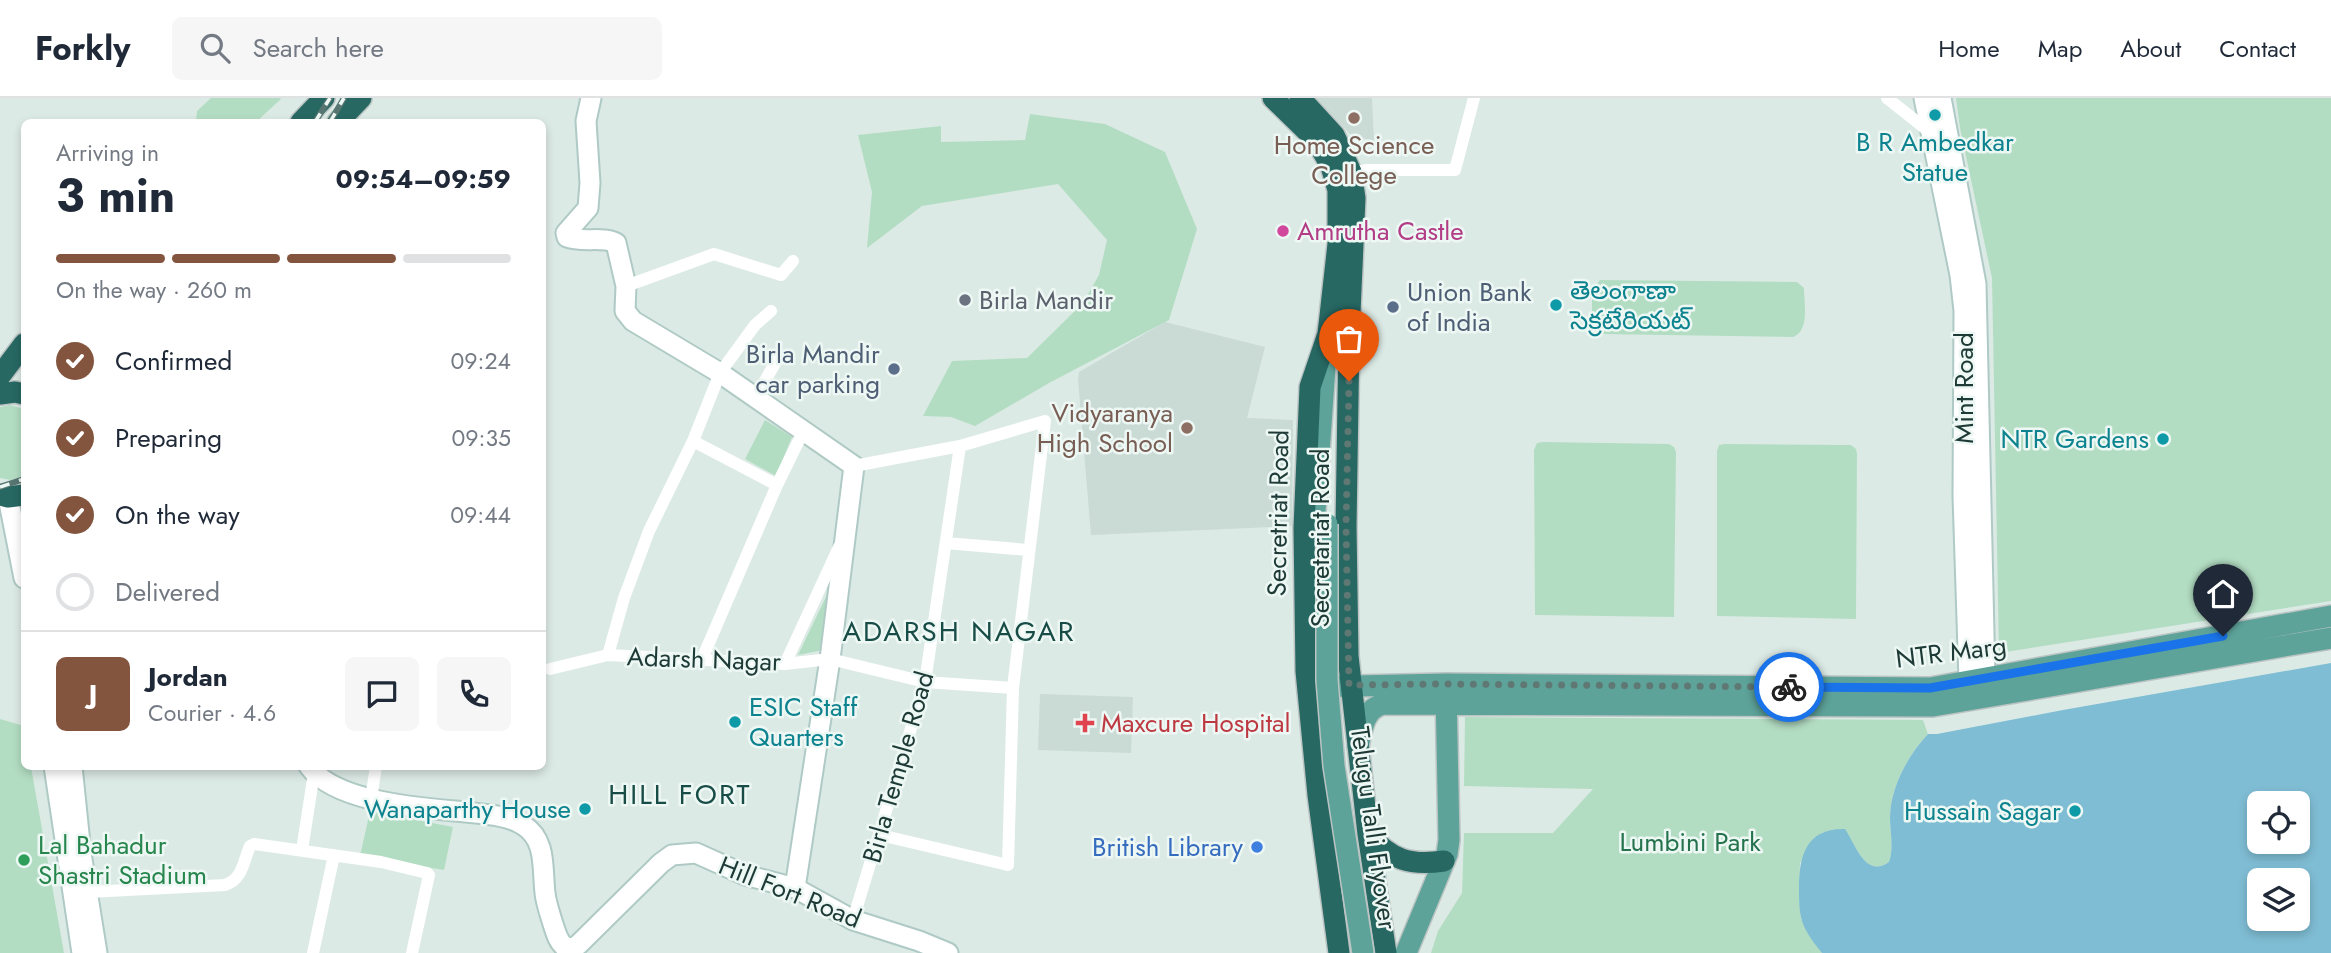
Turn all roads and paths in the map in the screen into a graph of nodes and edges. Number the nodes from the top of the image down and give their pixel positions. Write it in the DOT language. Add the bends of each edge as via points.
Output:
graph roads {
  1 [pos="324,98"];
  2 [pos="361,98"];
  3 [pos="591,98"];
  4 [pos="1273,98"];
  5 [pos="1300,98"];
  6 [pos="1474,98"];
  7 [pos="1887,98"];
  8 [pos="1924,98"];
  9 [pos="1941,98"];
  10 [pos="304,119"];
  11 [pos="341,119"];
  12 [pos="1940,136"];
  13 [pos="1351,172"];
  14 [pos="793,261"];
  15 [pos="626,286"];
  16 [pos="771,311"];
  17 [pos="1338,335"];
  18 [pos="21,348"];
  19 [pos="779,356"];
  20 [pos="720,373"];
  21 [pos="0,376"];
  22 [pos="21,393"];
  23 [pos="0,394"];
  24 [pos="756,397"];
  25 [pos="802,428"];
  26 [pos="694,441"];
  27 [pos="960,446"];
  28 [pos="854,466"];
  29 [pos="777,485"];
  30 [pos="11,495"];
  31 [pos="1321,524"];
  32 [pos="845,534"];
  33 [pos="946,543"];
  34 [pos="1028,550"];
  35 [pos="21,559"];
  36 [pos="2331,615"];
  37 [pos="2331,638"];
  38 [pos="608,655"];
  39 [pos="702,659"];
  40 [pos="830,659"];
  41 [pos="785,664"];
  42 [pos="550,669"];
  43 [pos="1977,679"];
  44 [pos="925,682"];
  45 [pos="1349,685"];
  46 [pos="1307,687"];
  47 [pos="1013,688"];
  48 [pos="1446,694"];
  49 [pos="1357,748"];
  50 [pos="55,770"];
  51 [pos="72,770"];
  52 [pos="311,770"];
  53 [pos="375,770"];
  54 [pos="371,799"];
  55 [pos="1368,834"];
  56 [pos="880,835"];
  57 [pos="302,850"];
  58 [pos="334,855"];
  59 [pos="1444,861"];
  60 [pos="795,888"];
  61 [pos="89,892"];
  62 [pos="1380,909"];
  63 [pos="853,920"];
  64 [pos="1382,949"];
  65 [pos="82,953"];
  66 [pos="97,953"];
  67 [pos="313,953"];
  68 [pos="412,953"];
  69 [pos="948,953"];
  70 [pos="1339,953"];
  71 [pos="1352,953"];
  72 [pos="1363,953"];
  73 [pos="1406,953"];
  1 -- 10 [label="highway"];
  2 -- 11 [label="highway"];
  3 -- 15 [label="street" via="586,121 588,208 566,233 571,239 616,243"];
  4 -- 17 [label="highway, Secretriat Road" via="1316,140 1338,190"];
  5 -- 13 [label="highway, Secretariat Road" via="1334,135"];
  6 -- 13 [label="street" via="1454,170"];
  7 -- 12 [label="street"];
  8 -- 12 [label="street, Mint Road"];
  9 -- 12 [label="street, Mint Road"];
  12 -- 43 [label="street, Mint Road" via="1964,311 1963,496"];
  13 -- 17 [label="highway, Secretariat Road" via="1355,198"];
  14 -- 15 [label="street" via="781,275 714,254"];
  15 -- 20 [label="street" via="625,311 633,321"];
  16 -- 20 [label="street, Adarsh Nagar"];
  17 -- 31 [label="main road, Telugu Talli Flyover"];
  17 -- 45 [label="highway, Secretariat Road"];
  17 -- 46 [label="highway, Secretriat Road" via="1310,387 1304,528"];
  18 -- 21 [label="highway"];
  19 -- 24 [label="street"];
  20 -- 24 [label="street"];
  20 -- 26 [label="street, Adarsh Nagar"];
  22 -- 23 [label="highway"];
  24 -- 25 [label="street"];
  25 -- 28 [label="street"];
  25 -- 29 [label="street"];
  26 -- 29 [label="street"];
  26 -- 38 [label="street, Adarsh Nagar" via="649,531"];
  27 -- 28 [label="street"];
  27 -- 33 [label="street, Birla Temple Road"];
  27 -- 34 [label="street" via="1045,421"];
  28 -- 32 [label="street"];
  29 -- 39 [label="street"];
  30 -- 35 [label="street"];
  31 -- 71 [label="main road, Telugu Talli Flyover" via="1316,682 1327,803"];
  31 -- 72 [label="main road, Telugu Talli Flyover, bridge" via="1334,766"];
  32 -- 40 [label="street"];
  32 -- 41 [label="street"];
  33 -- 34 [label="street"];
  33 -- 44 [label="street, Birla Temple Road"];
  34 -- 47 [label="street"];
  36 -- 43 [label="main road, NTR Marg"];
  37 -- 48 [label="main road, NTR Marg" via="1933,706"];
  38 -- 39 [label="street, Adarsh Nagar"];
  38 -- 42 [label="street"];
  39 -- 41 [label="street, Adarsh Nagar"];
  40 -- 41 [label="street, Adarsh Nagar"];
  40 -- 44 [label="street, Adarsh Nagar"];
  40 -- 60 [label="street"];
  43 -- 48 [label="main road, NTR Marg" via="1930,688"];
  44 -- 47 [label="street, Adarsh Nagar"];
  44 -- 56 [label="street, Birla Temple Road"];
  45 -- 46 [label="main road, NTR Marg"];
  45 -- 48 [label="main road, NTR Marg"];
  45 -- 49 [label="highway, Secretariat Road"];
  46 -- 70 [label="highway, Secretriat Road"];
  47 -- 56 [label="street" via="1008,865"];
  48 -- 49 [label="main road, NTR Marg" via="1377,705 1366,718"];
  48 -- 59 [label="main road" via="1450,840"];
  49 -- 55 [label="highway, Secretariat Road"];
  50 -- 65 [label="street"];
  51 -- 61 [label="street"];
  52 -- 54 [label="street, Hill Fort Road" via="330,786"];
  52 -- 57 [label="street"];
  53 -- 54 [label="street"];
  54 -- 60 [label="street, Hill Fort Road" via="521,823 535,834 542,851 545,894 558,939 565,947 579,944 672,855 696,853 745,875"];
  55 -- 59 [label="highway" via="1382,850 1410,863"];
  55 -- 62 [label="highway, Secretariat Road"];
  56 -- 63 [label="street, Birla Temple Road"];
  57 -- 58 [label="street"];
  57 -- 61 [label="street" via="254,844 240,874 225,886"];
  58 -- 67 [label="street"];
  58 -- 68 [label="street" via="428,873"];
  59 -- 73 [label="main road"];
  60 -- 63 [label="street, Hill Fort Road"];
  61 -- 66 [label="street"];
  62 -- 64 [label="highway, Secretariat Road"];
  62 -- 71 [label="street"];
  63 -- 69 [label="street, Hill Fort Road"];
}
